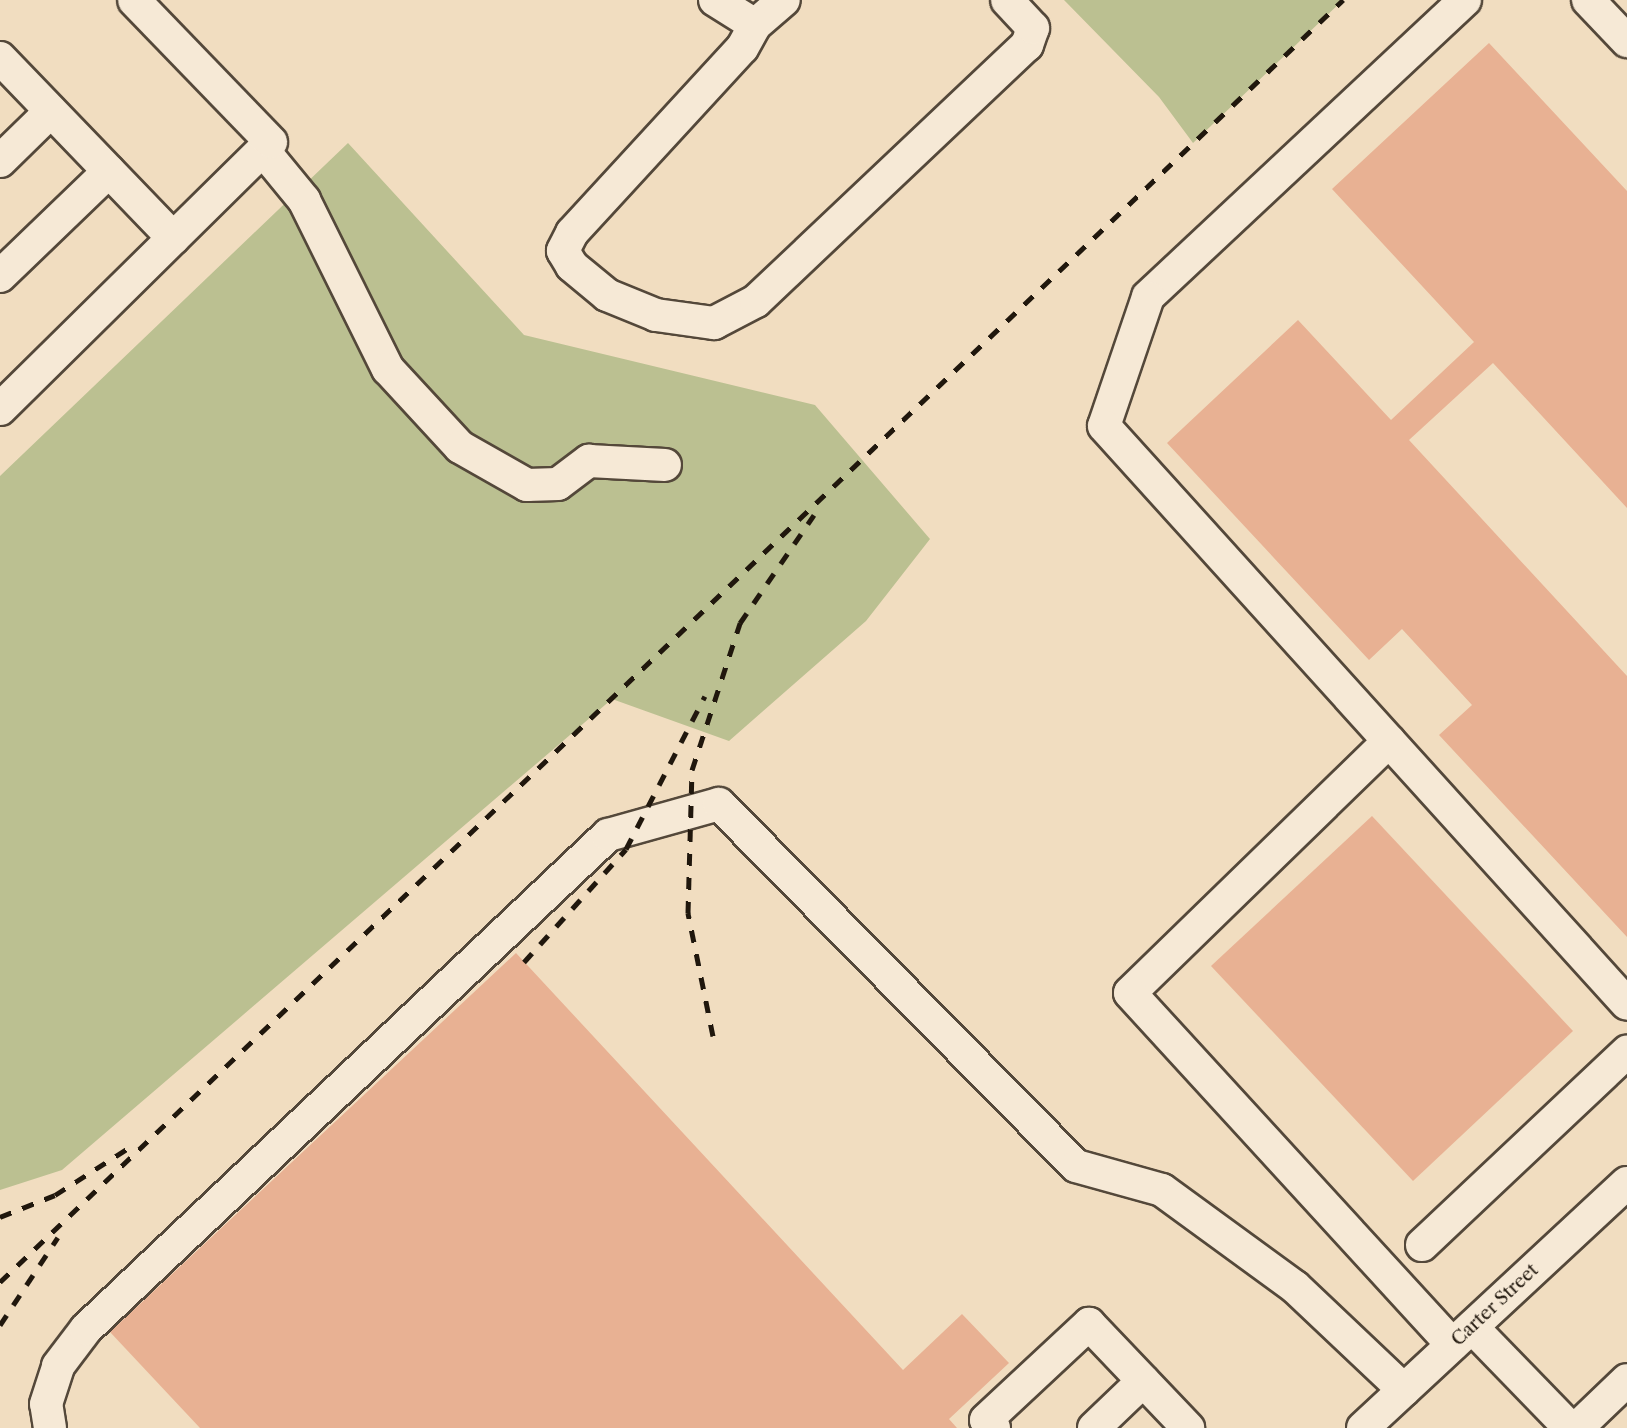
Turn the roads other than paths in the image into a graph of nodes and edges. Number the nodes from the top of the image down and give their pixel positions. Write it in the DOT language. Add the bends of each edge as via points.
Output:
graph roads {
  1 [pos="134,0"];
  2 [pos="715,0"];
  3 [pos="785,0"];
  4 [pos="1007,0"];
  5 [pos="1465,0"];
  6 [pos="1588,0"];
  7 [pos="755,24"];
  8 [pos="1627,41"];
  9 [pos="0,58"];
  10 [pos="51,111"];
  11 [pos="263,150"];
  12 [pos="0,161"];
  13 [pos="109,171"];
  14 [pos="179,231"];
  15 [pos="0,276"];
  16 [pos="0,409"];
  17 [pos="665,465"];
  18 [pos="1389,741"];
  19 [pos="1627,1004"];
  20 [pos="1627,1052"];
  21 [pos="1627,1183"];
  22 [pos="1422,1245"];
  23 [pos="1462,1336"];
  24 [pos="1627,1380"];
  25 [pos="1143,1381"];
  26 [pos="1404,1390"];
  27 [pos="50,1428"];
  28 [pos="994,1428"];
  29 [pos="1094,1428"];
  30 [pos="1188,1428"];
  31 [pos="1363,1428"];
  32 [pos="1570,1428"];
  33 [pos="1577,1428"];
  1 -- 11 [label="street" via="271,142"];
  2 -- 7 [label="street"];
  3 -- 7 [label="street"];
  4 -- 7 [label="street" via="1032,28 1027,45 756,301 714,323 656,315 607,295 563,251 572,233 742,48"];
  5 -- 18 [label="street" via="1148,297 1104,426"];
  6 -- 8 [label="street"];
  9 -- 10 [label="street"];
  10 -- 12 [label="street"];
  10 -- 13 [label="street"];
  11 -- 14 [label="street"];
  11 -- 17 [label="street" via="304,200 387,369 460,447 527,485 558,484 589,461"];
  13 -- 14 [label="street"];
  13 -- 15 [label="street"];
  14 -- 16 [label="street"];
  18 -- 19 [label="street"];
  18 -- 23 [label="street" via="1130,993"];
  20 -- 22 [label="street"];
  21 -- 23 [label="street, Carter Street"];
  23 -- 26 [label="street, Carter Street"];
  23 -- 32 [label="street"];
  24 -- 33 [label="street"];
  25 -- 28 [label="street" via="1089,1324 986,1420"];
  25 -- 29 [label="street"];
  25 -- 30 [label="street"];
  26 -- 27 [label="street" via="1294,1287 1163,1190 1076,1166 719,804 608,835 86,1329 58,1366 46,1404"];
  26 -- 31 [label="street, Carter Street"];
}
